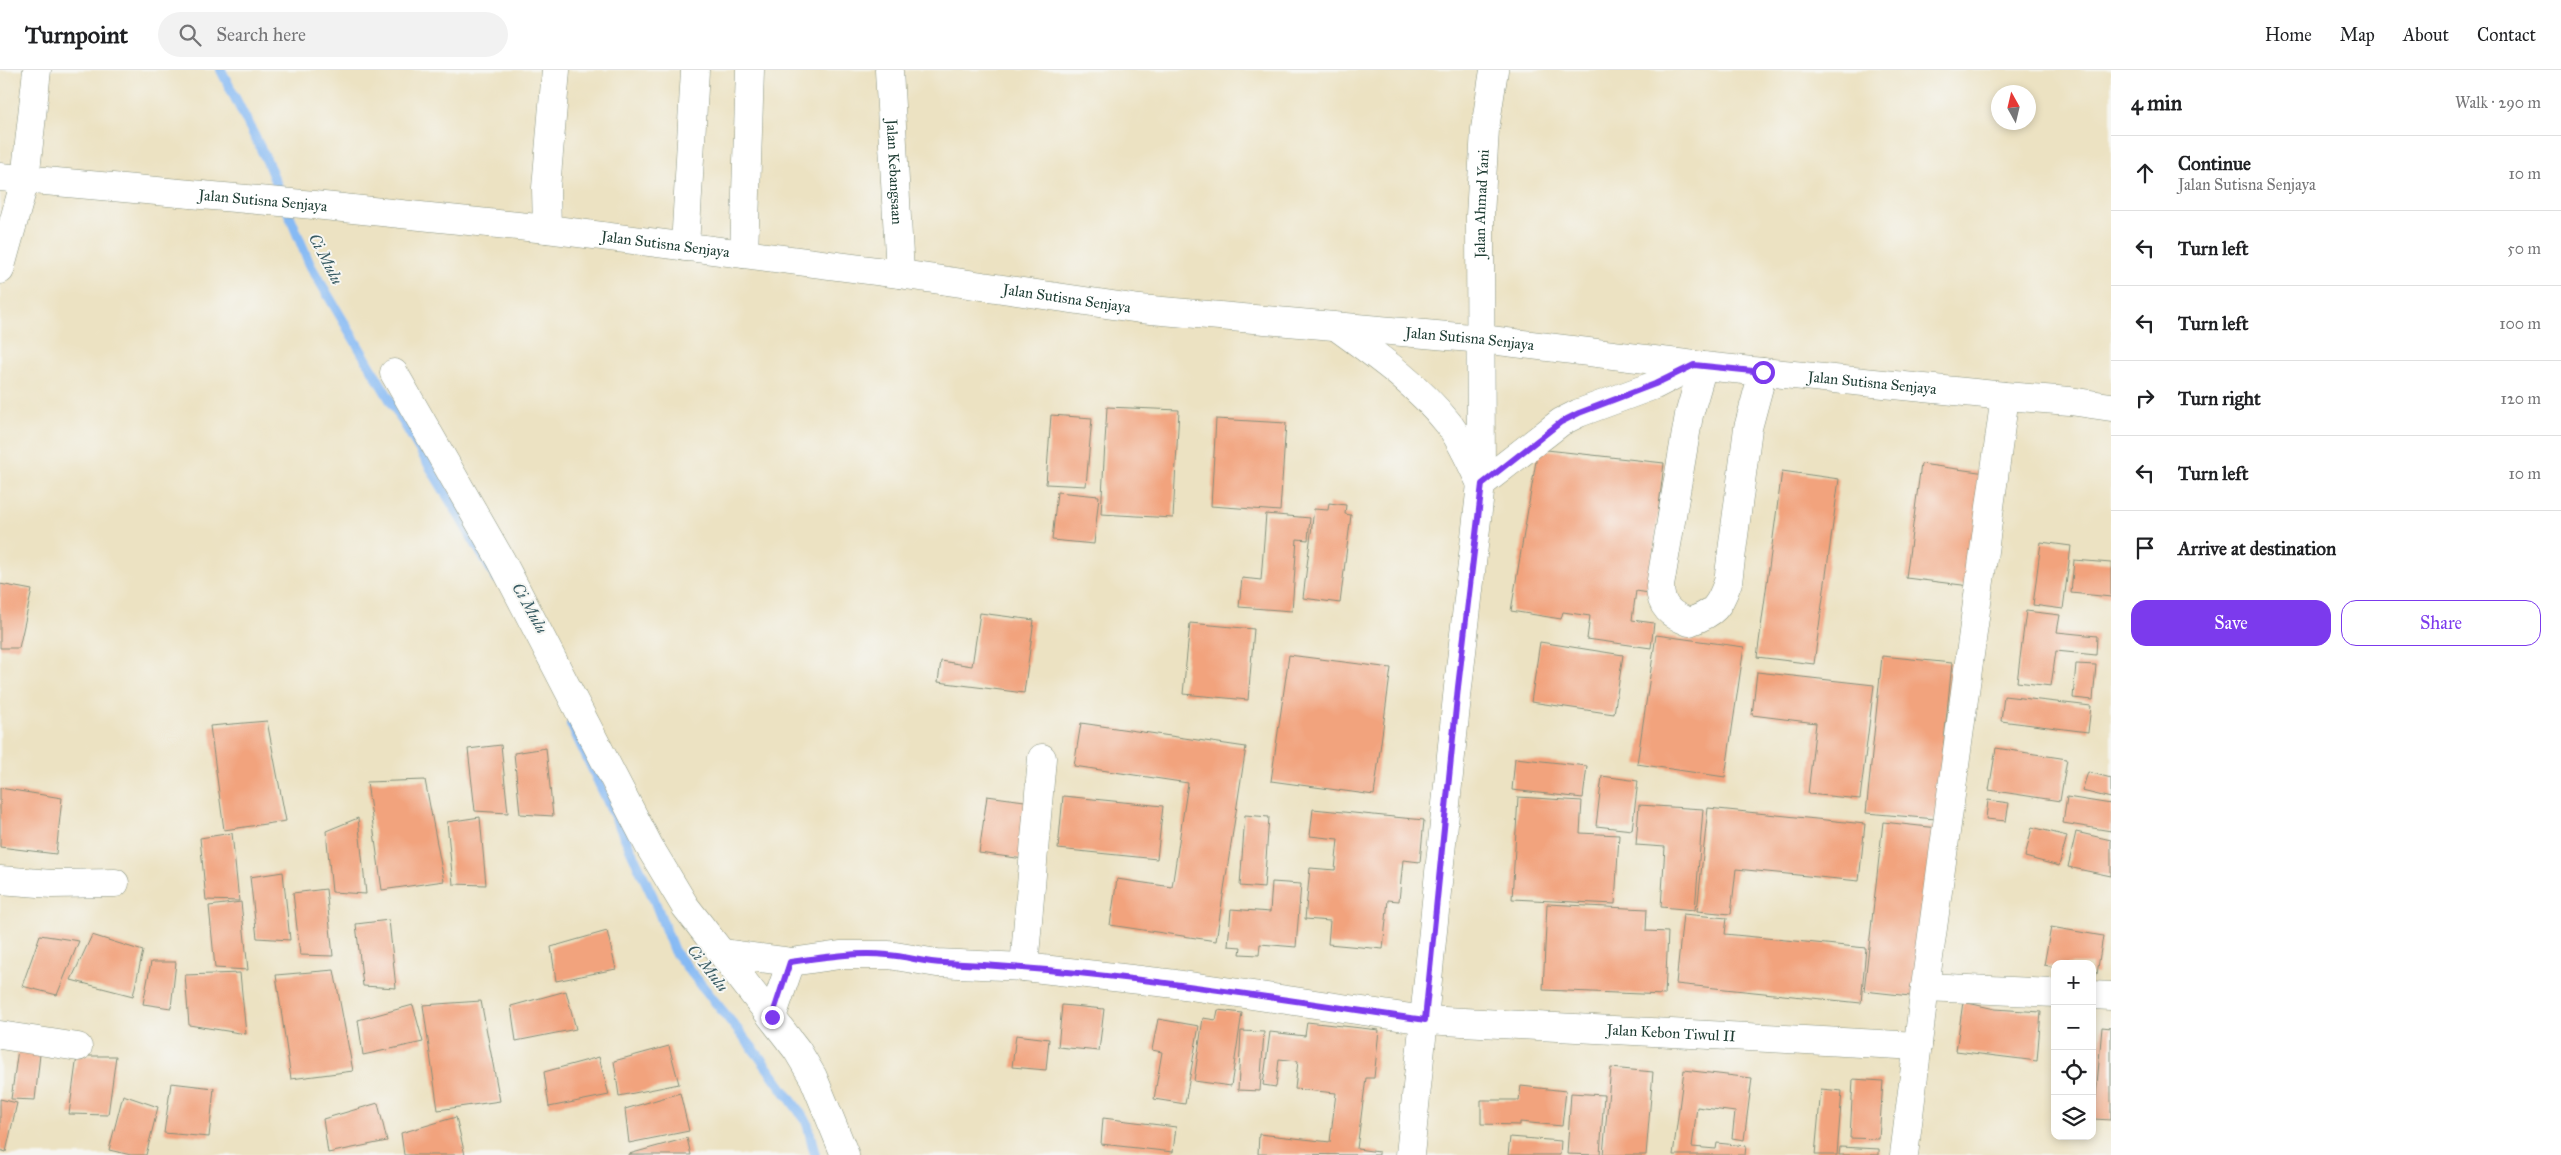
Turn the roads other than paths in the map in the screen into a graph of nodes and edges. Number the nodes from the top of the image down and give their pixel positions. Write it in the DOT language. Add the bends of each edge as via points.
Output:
graph roads {
  1 [pos="36,70"];
  2 [pos="556,70"];
  3 [pos="695,70"];
  4 [pos="750,70"];
  5 [pos="889,70"];
  6 [pos="1494,70"];
  7 [pos="12,179"];
  8 [pos="547,229"];
  9 [pos="685,247"];
  10 [pos="744,254"];
  11 [pos="0,270"];
  12 [pos="900,274"];
  13 [pos="1337,327"];
  14 [pos="1482,339"];
  15 [pos="1699,365"];
  16 [pos="394,372"];
  17 [pos="1763,372"];
  18 [pos="2005,396"];
  19 [pos="2111,407"];
  20 [pos="1482,484"];
  21 [pos="1042,758"];
  22 [pos="0,880"];
  23 [pos="115,883"];
  24 [pos="722,953"];
  25 [pos="790,962"];
  26 [pos="1024,967"];
  27 [pos="1925,987"];
  28 [pos="2051,993"];
  29 [pos="2096,995"];
  30 [pos="2111,996"];
  31 [pos="772,1017"];
  32 [pos="1425,1020"];
  33 [pos="0,1035"];
  34 [pos="1918,1046"];
  35 [pos="78,1047"];
  36 [pos="845,1155"];
  37 [pos="1410,1155"];
  38 [pos="1904,1155"];
  1 -- 7 [label="street"];
  2 -- 8 [label="street" via="546,188"];
  3 -- 9 [label="street"];
  4 -- 10 [label="street"];
  5 -- 12 [label="street, Jalan Kebangsaan"];
  6 -- 14 [label="street, Jalan Ahmad Yani" via="1482,170"];
  7 -- 8 [label="street, Jalan Sutisna Senjaya"];
  7 -- 11 [label="street"];
  8 -- 9 [label="street, Jalan Sutisna Senjaya"];
  9 -- 10 [label="street, Jalan Sutisna Senjaya"];
  10 -- 12 [label="street, Jalan Sutisna Senjaya"];
  12 -- 13 [label="street, Jalan Sutisna Senjaya" via="1140,309"];
  13 -- 14 [label="street, Jalan Sutisna Senjaya"];
  13 -- 20 [label="street" via="1386,363 1427,400 1449,425"];
  14 -- 15 [label="street, Jalan Sutisna Senjaya"];
  14 -- 20 [label="street, Jalan Ahmad Yani"];
  15 -- 17 [label="street, Jalan Sutisna Senjaya"];
  15 -- 17 [label="street" via="1660,586 1660,598 1670,614 1689,622 1708,615 1721,603 1728,582 1748,428"];
  15 -- 20 [label="street" via="1561,422"];
  16 -- 24 [label="street" via="501,560 649,846 685,906"];
  17 -- 18 [label="street, Jalan Sutisna Senjaya"];
  18 -- 19 [label="street, Jalan Sutisna Senjaya"];
  18 -- 27 [label="street"];
  20 -- 32 [label="street, Jalan Ahmad Yani"];
  21 -- 26 [label="street"];
  22 -- 23 [label="street" via="52,884"];
  24 -- 25 [label="street, Jalan Kebon Tiwul II"];
  24 -- 31 [label="street"];
  25 -- 26 [label="street, Jalan Kebon Tiwul II" via="840,954 889,955 937,963"];
  25 -- 31 [label="street"];
  26 -- 32 [label="street, Jalan Kebon Tiwul II" via="1176,984"];
  27 -- 28 [label="street"];
  27 -- 34 [label="street"];
  29 -- 30 [label="street"];
  31 -- 36 [label="street" via="812,1077"];
  32 -- 34 [label="street, Jalan Kebon Tiwul II"];
  32 -- 37 [label="street, Jalan Ahmad Yani"];
  33 -- 35 [label="street"];
  34 -- 38 [label="street"];
}
